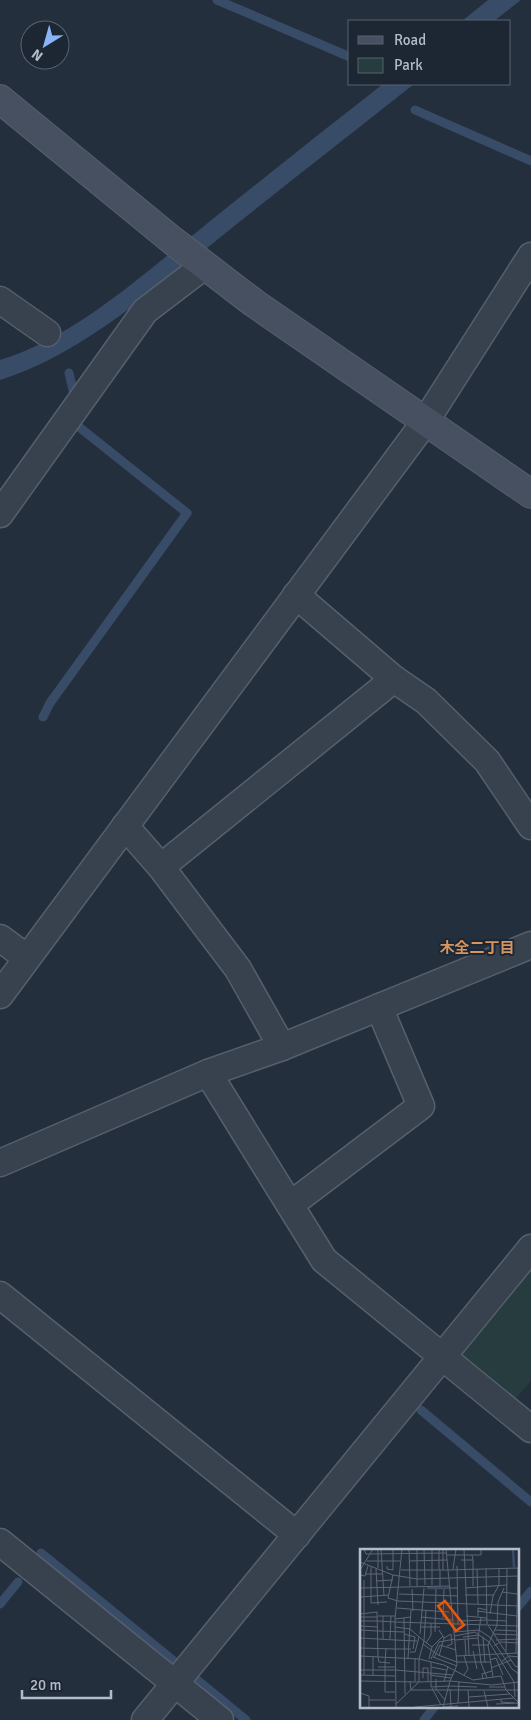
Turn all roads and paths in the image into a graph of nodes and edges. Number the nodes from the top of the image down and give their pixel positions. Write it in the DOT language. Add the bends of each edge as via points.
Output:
graph roads {
  1 [pos="0,99"];
  2 [pos="202,264"];
  3 [pos="526,273"];
  4 [pos="0,300"];
  5 [pos="47,333"];
  6 [pos="425,422"];
  7 [pos="531,494"];
  8 [pos="0,514"];
  9 [pos="296,596"];
  10 [pos="394,679"];
  11 [pos="125,826"];
  12 [pos="531,826"];
  13 [pos="161,867"];
  14 [pos="0,938"];
  15 [pos="531,945"];
  16 [pos="27,958"];
  17 [pos="0,995"];
  18 [pos="380,1007"];
  19 [pos="282,1047"];
  20 [pos="208,1073"];
  21 [pos="0,1163"];
  22 [pos="290,1205"];
  23 [pos="531,1248"];
  24 [pos="0,1295"];
  25 [pos="442,1357"];
  26 [pos="531,1429"];
  27 [pos="297,1535"];
  28 [pos="0,1542"];
  29 [pos="176,1684"];
  30 [pos="146,1720"];
  31 [pos="220,1720"];
  1 -- 2 [label="street"];
  2 -- 6 [label="street"];
  2 -- 8 [label="street" via="145,311"];
  3 -- 6 [label="street"];
  4 -- 5 [label="street"];
  6 -- 7 [label="street"];
  6 -- 9 [label="street"];
  9 -- 10 [label="street"];
  9 -- 11 [label="street"];
  10 -- 12 [label="street" via="426,701 487,761"];
  10 -- 13 [label="street"];
  11 -- 13 [label="street"];
  11 -- 16 [label="street"];
  13 -- 19 [label="street" via="238,969"];
  14 -- 16 [label="street"];
  15 -- 18 [label="street"];
  16 -- 17 [label="street"];
  18 -- 19 [label="street"];
  18 -- 22 [label="street" via="421,1106"];
  19 -- 20 [label="street"];
  20 -- 21 [label="street"];
  20 -- 22 [label="street"];
  22 -- 25 [label="street" via="324,1260"];
  23 -- 25 [label="street"];
  24 -- 27 [label="street"];
  25 -- 26 [label="street"];
  25 -- 27 [label="street"];
  27 -- 29 [label="street"];
  28 -- 29 [label="street"];
  29 -- 30 [label="street"];
  29 -- 31 [label="street"];
}
